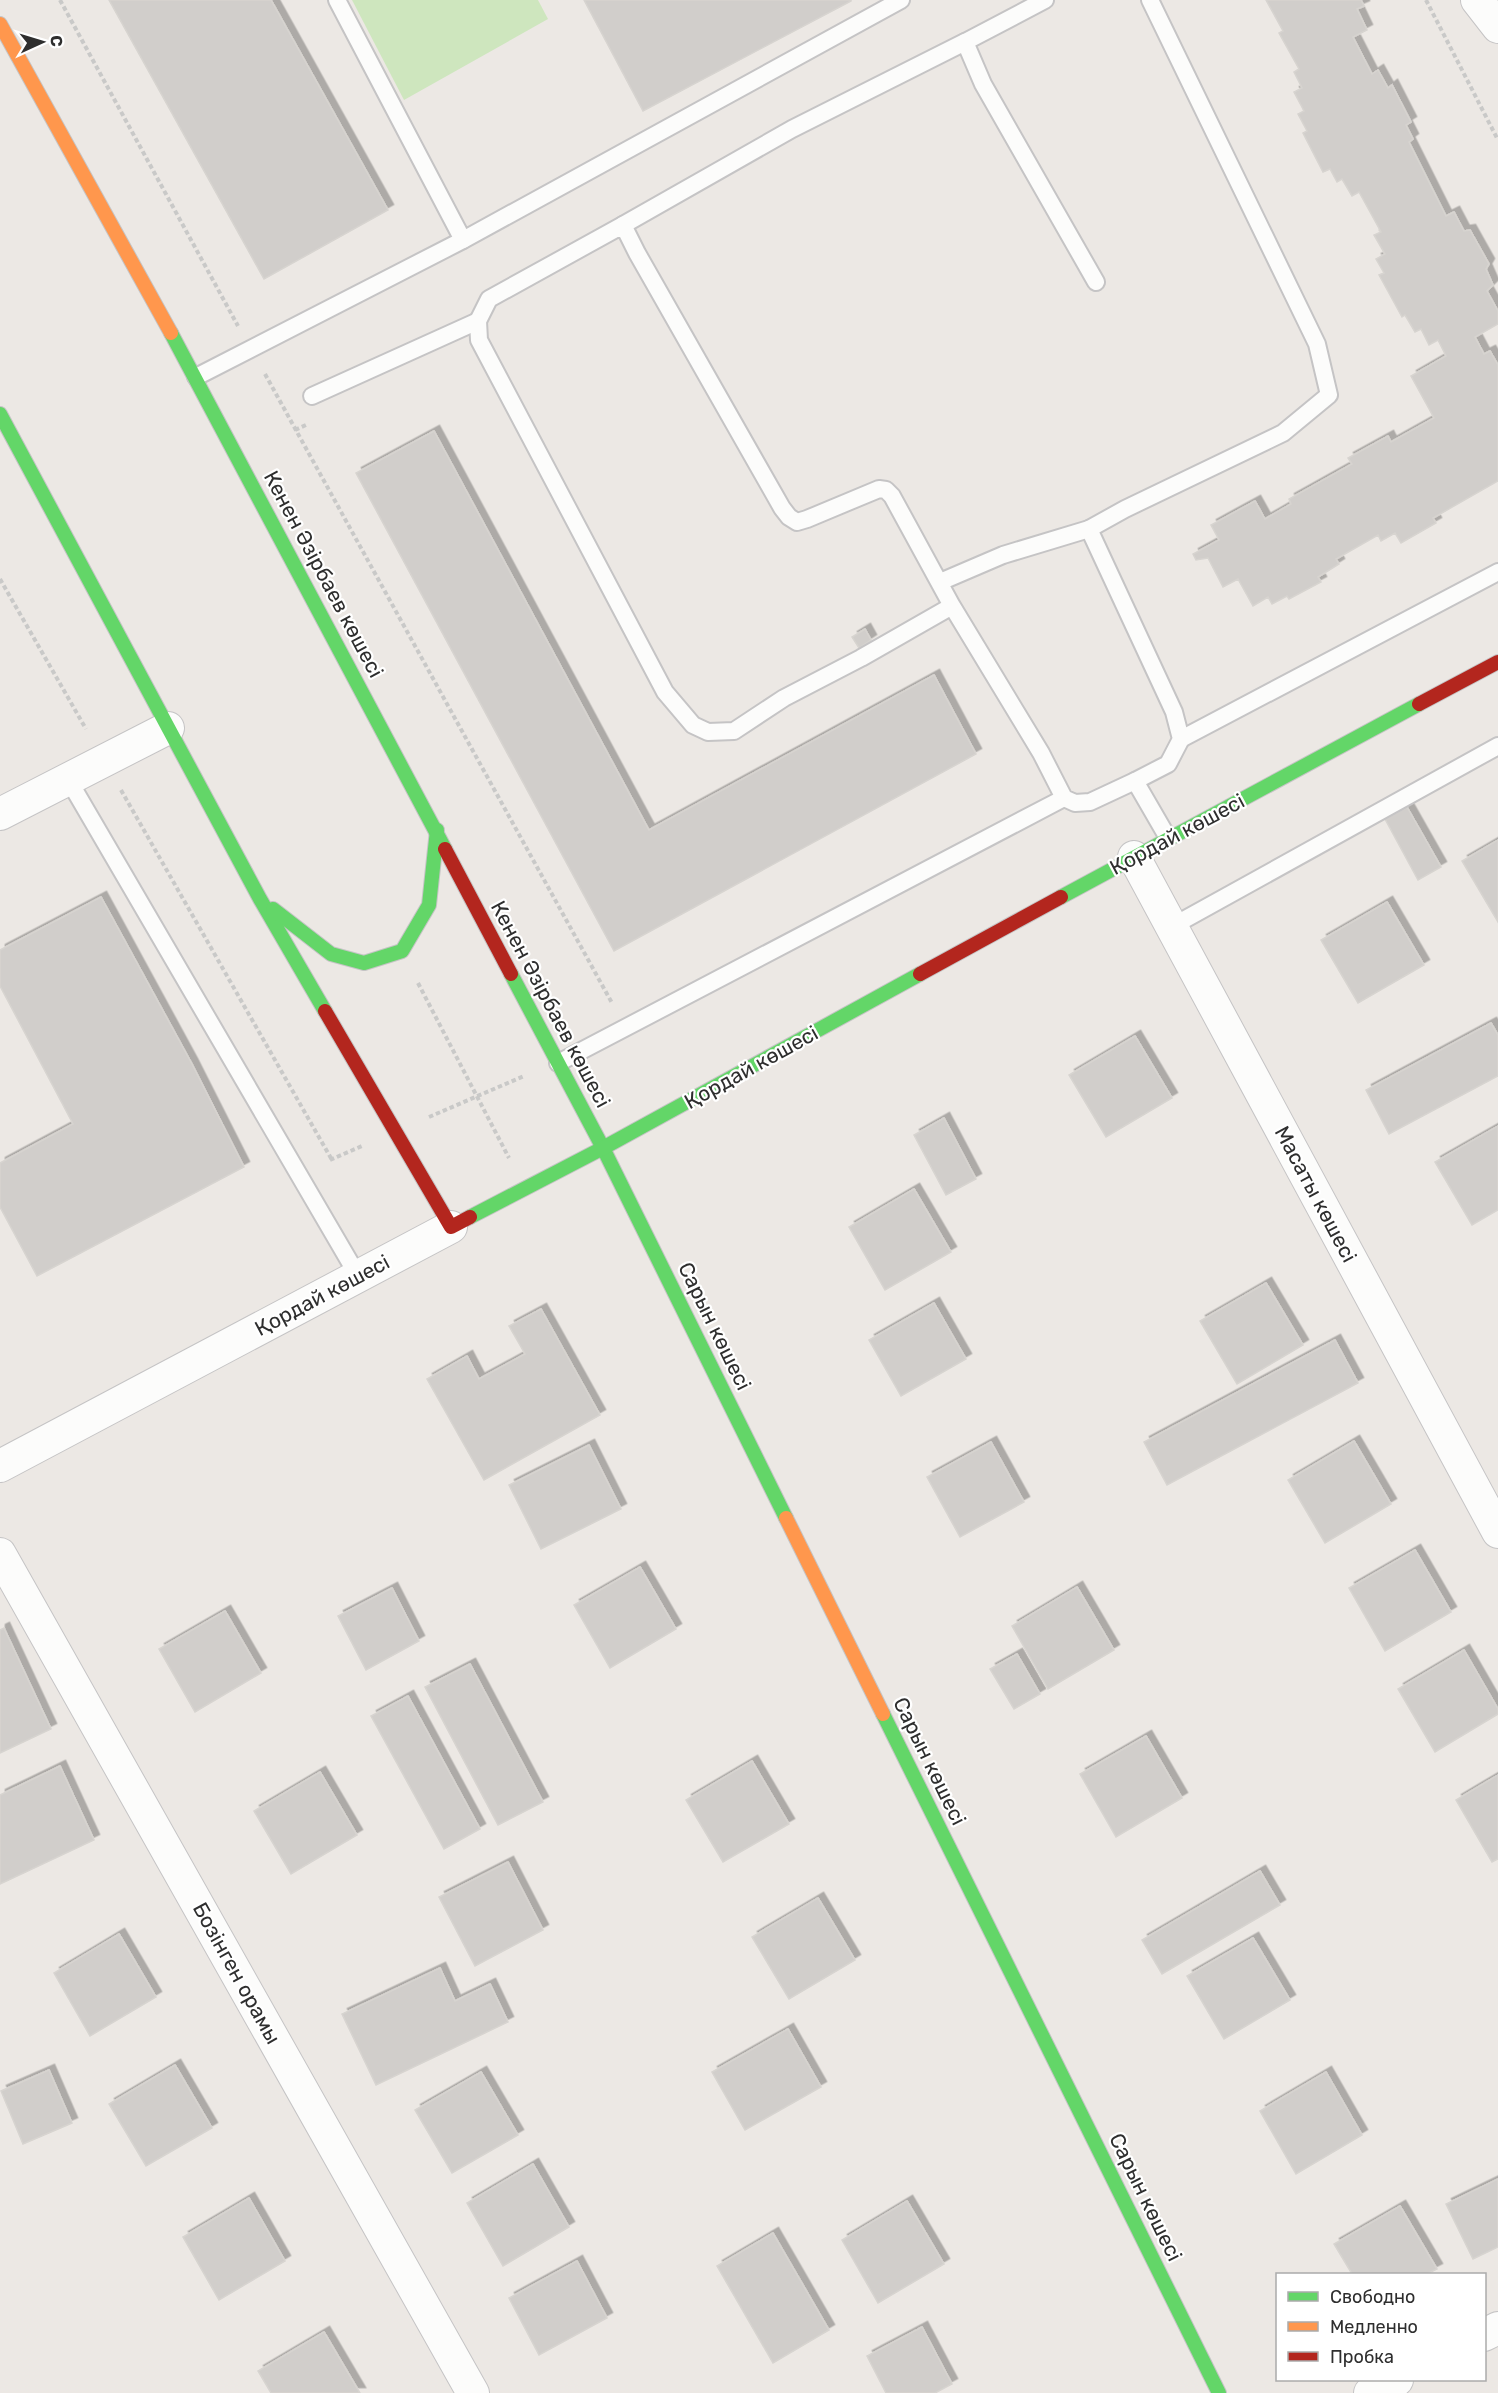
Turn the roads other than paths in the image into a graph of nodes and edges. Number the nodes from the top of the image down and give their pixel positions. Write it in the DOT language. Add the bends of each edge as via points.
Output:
graph roads {
  1 [pos="337,0"];
  2 [pos="901,0"];
  3 [pos="1045,0"];
  4 [pos="1150,0"];
  5 [pos="1477,0"];
  6 [pos="0,24"];
  7 [pos="1498,27"];
  8 [pos="965,42"];
  9 [pos="623,225"];
  10 [pos="463,240"];
  11 [pos="1096,282"];
  12 [pos="478,321"];
  13 [pos="196,377"];
  14 [pos="312,396"];
  15 [pos="0,414"];
  16 [pos="1089,529"];
  17 [pos="1498,572"];
  18 [pos="940,582"];
  19 [pos="952,606"];
  20 [pos="1498,662"];
  21 [pos="168,728"];
  22 [pos="1181,739"];
  23 [pos="1498,746"];
  24 [pos="68,779"];
  25 [pos="1135,781"];
  26 [pos="1064,798"];
  27 [pos="0,814"];
  28 [pos="436,830"];
  29 [pos="1168,838"];
  30 [pos="1134,857"];
  31 [pos="260,899"];
  32 [pos="1171,927"];
  33 [pos="558,1063"];
  34 [pos="603,1148"];
  35 [pos="451,1227"];
  36 [pos="358,1276"];
  37 [pos="0,1466"];
  38 [pos="1498,1532"];
  39 [pos="0,1554"];
  40 [pos="1392,2381"];
  41 [pos="473,2393"];
  42 [pos="1220,2393"];
  43 [pos="1370,2393"];
  1 -- 10 [label="lane"];
  2 -- 10 [label="lane"];
  3 -- 8 [label="lane"];
  4 -- 16 [label="lane" via="1317,344 1329,395 1283,433"];
  5 -- 7 [label="street"];
  6 -- 13 [label="street, Кенен Әзірбаев көшесі"];
  8 -- 9 [label="lane" via="792,129"];
  8 -- 11 [label="lane" via="983,84"];
  9 -- 12 [label="lane" via="489,299"];
  9 -- 18 [label="lane" via="789,517 797,522 879,489 886,490"];
  10 -- 13 [label="lane"];
  12 -- 14 [label="lane"];
  12 -- 19 [label="lane" via="479,340 665,692 693,725 708,732 734,731 784,698"];
  13 -- 28 [label="street, Кенен Әзірбаев көшесі"];
  15 -- 21 [label="street"];
  16 -- 18 [label="lane" via="1003,555"];
  16 -- 22 [label="lane" via="1174,712"];
  17 -- 22 [label="lane"];
  18 -- 19 [label="lane"];
  19 -- 26 [label="lane"];
  20 -- 29 [label="street, Қордай көшесі"];
  21 -- 24 [label="street"];
  21 -- 31 [label="street"];
  22 -- 25 [label="lane" via="1168,764"];
  23 -- 32 [label="lane"];
  24 -- 27 [label="street"];
  24 -- 36 [label="lane"];
  25 -- 26 [label="lane" via="1090,802 1075,803"];
  25 -- 29 [label="lane"];
  26 -- 33 [label="lane"];
  28 -- 31 [label="street" via="429,905 402,951 364,963 331,954"];
  28 -- 33 [label="street, Кенен Әзірбаев көшесі"];
  29 -- 30 [label="street, Қордай көшесі"];
  30 -- 32 [label="street, Масаты көшесі"];
  30 -- 34 [label="street, Қордай көшесі"];
  31 -- 35 [label="street"];
  32 -- 38 [label="street, Масаты көшесі"];
  33 -- 34 [label="street, Кенен Әзірбаев көшесі"];
  34 -- 35 [label="street, Қордай көшесі"];
  34 -- 42 [label="street, Сарын көшесі"];
  35 -- 36 [label="street, Қордай көшесі"];
  36 -- 37 [label="street, Қордай көшесі"];
  39 -- 41 [label="street, Бозінген орамы"];
  40 -- 43 [label="street"];
}
